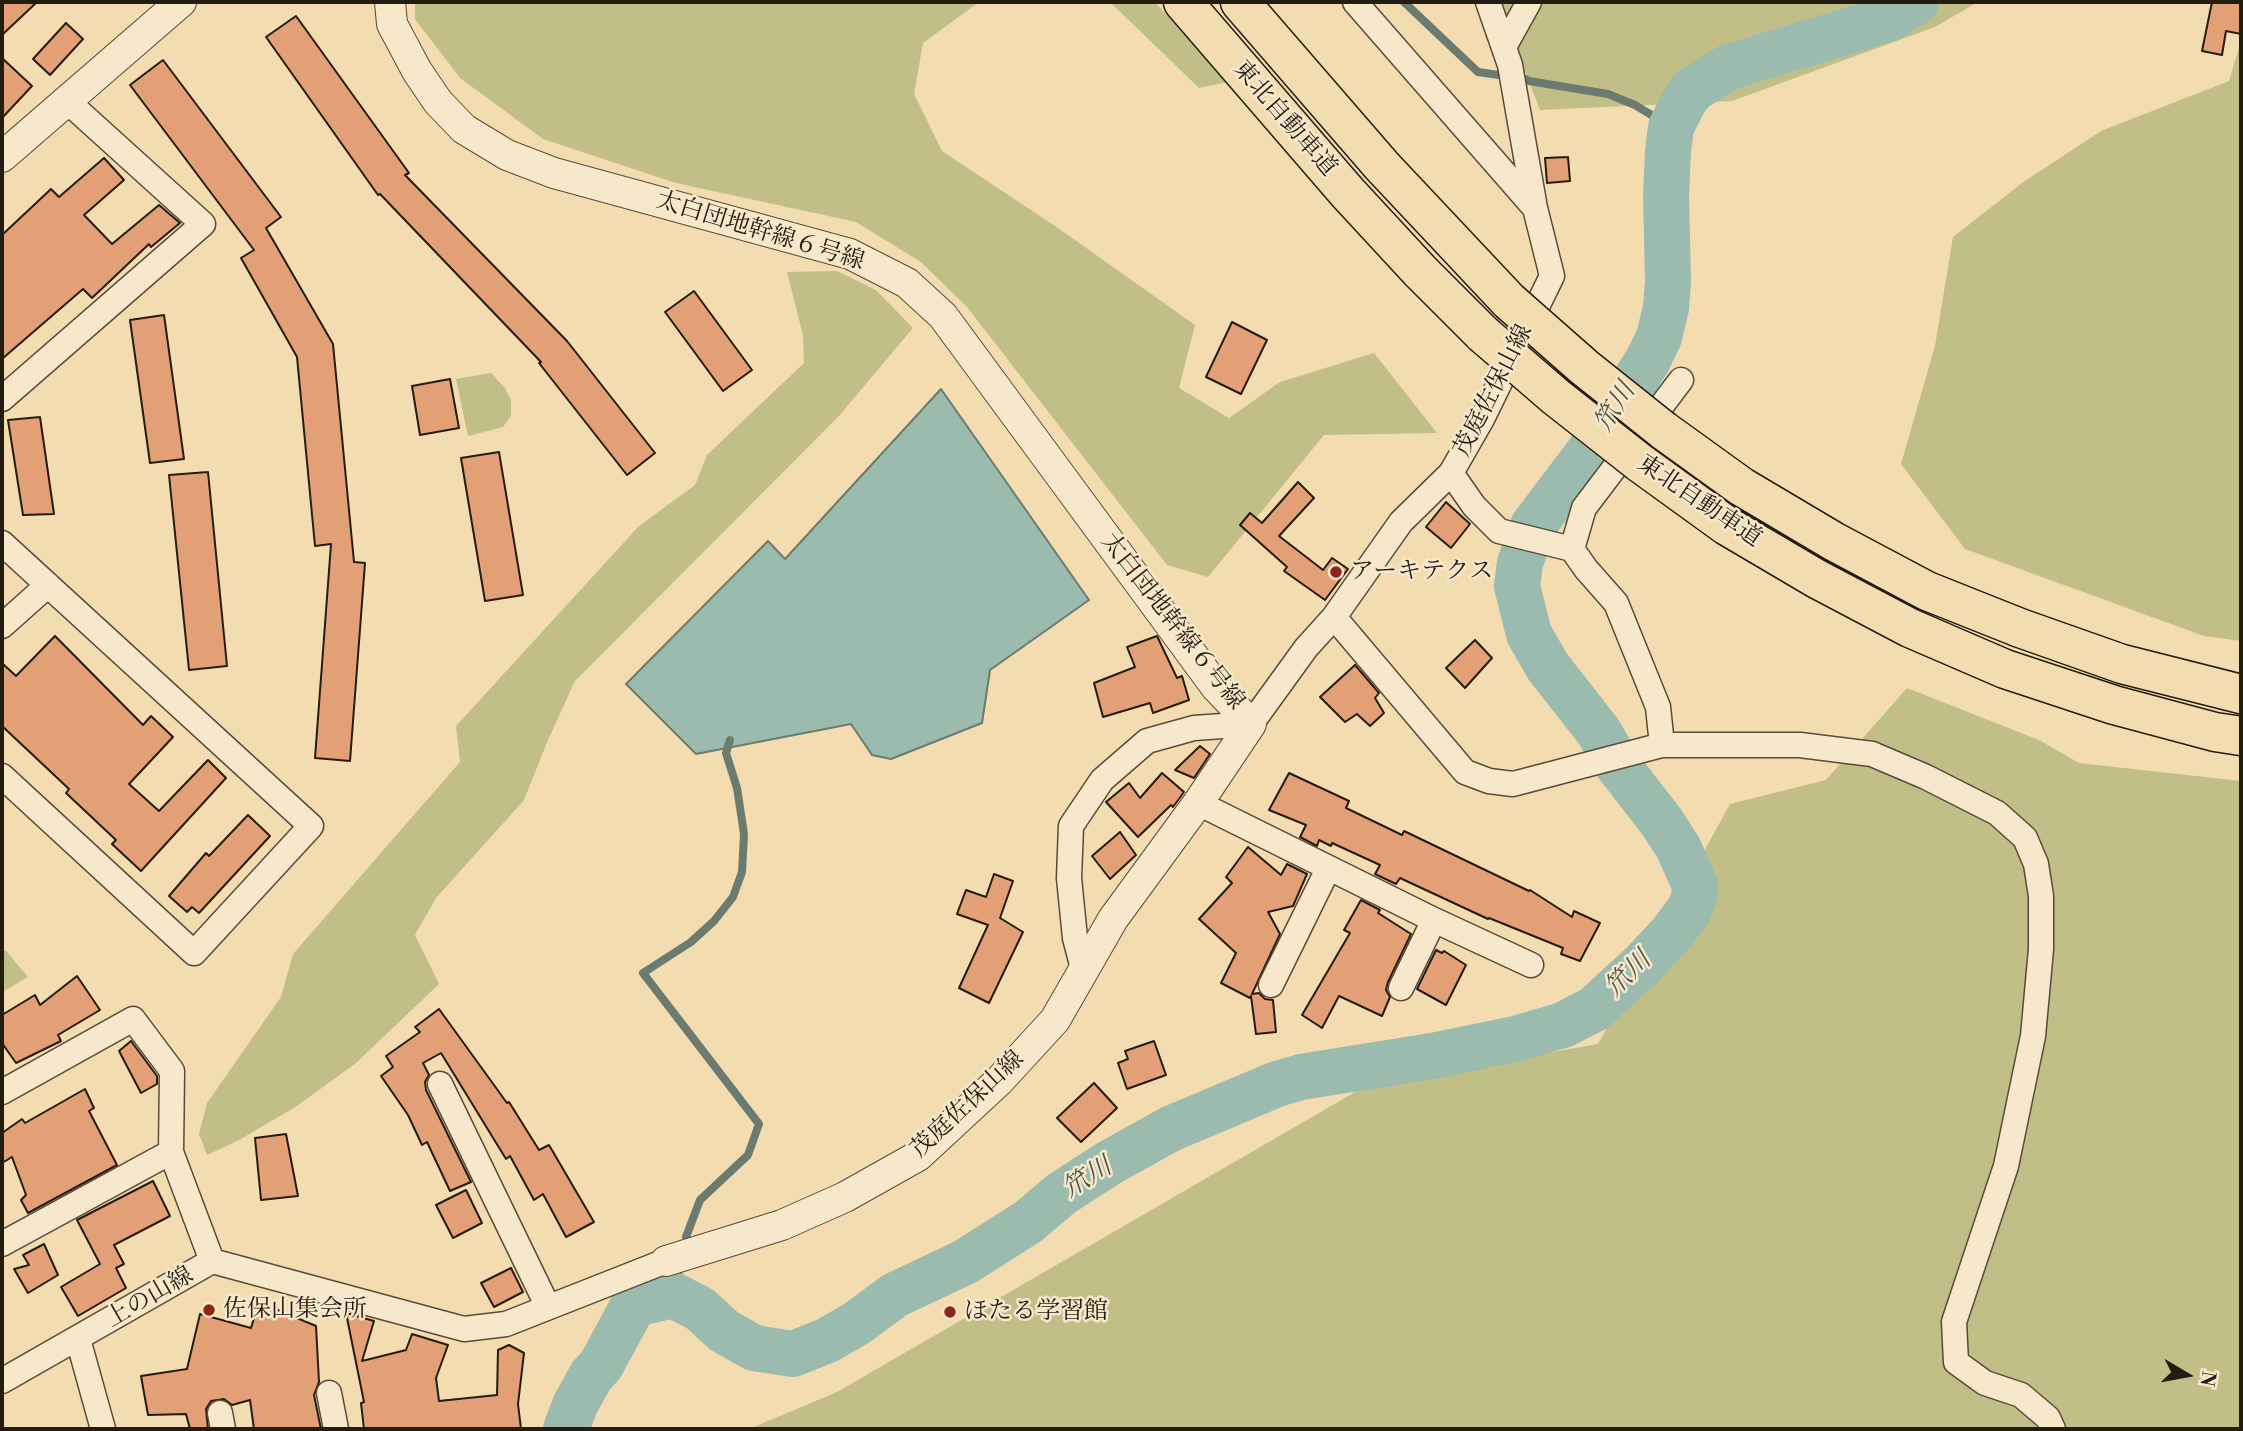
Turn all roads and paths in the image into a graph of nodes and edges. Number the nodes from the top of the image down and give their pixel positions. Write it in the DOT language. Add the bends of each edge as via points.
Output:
graph roads {
  1 [pos="181,2"];
  2 [pos="390,2"];
  3 [pos="1183,2"];
  4 [pos="1240,2"];
  5 [pos="1355,2"];
  6 [pos="1488,2"];
  7 [pos="1529,2"];
  8 [pos="1507,56"];
  9 [pos="67,101"];
  10 [pos="2,157"];
  11 [pos="1535,208"];
  12 [pos="1681,380"];
  13 [pos="2,399"];
  14 [pos="1451,473"];
  15 [pos="2,543"];
  16 [pos="1572,549"];
  17 [pos="48,586"];
  18 [pos="1334,617"];
  19 [pos="2,626"];
  20 [pos="2241,694"];
  21 [pos="1251,724"];
  22 [pos="2241,736"];
  23 [pos="1650,748"];
  24 [pos="2,776"];
  25 [pos="1198,803"];
  26 [pos="1328,869"];
  27 [pos="1434,920"];
  28 [pos="1531,965"];
  29 [pos="1084,972"];
  30 [pos="1272,985"];
  31 [pos="1401,988"];
  32 [pos="440,1084"];
  33 [pos="2,1092"];
  34 [pos="171,1152"];
  35 [pos="2,1244"];
  36 [pos="212,1261"];
  37 [pos="666,1261"];
  38 [pos="548,1307"];
  39 [pos="78,1339"];
  40 [pos="2,1381"];
  41 [pos="329,1393"];
  42 [pos="103,1429"];
  43 [pos="336,1429"];
  44 [pos="2053,1429"];
  1 -- 9 [label="street"];
  2 -- 21 [label="street, 太白団地幹線６号線" via="392,24 438,102 464,129 507,155 554,173 850,254 907,283 943,316 1216,687"];
  3 -- 22 [label="highway, 東北自動車道, bridge" via="1347,192 1483,334 1556,397 1727,526 1910,628 2005,669 2102,701"];
  4 -- 20 [label="highway, 東北自動車道, bridge" via="1382,166 1509,301 1662,430 1742,487 1927,591 2122,664"];
  5 -- 11 [label="street"];
  6 -- 8 [label="street, 茂庭佐保山線"];
  7 -- 8 [label="street"];
  8 -- 11 [label="street, 茂庭佐保山線"];
  9 -- 10 [label="street"];
  9 -- 13 [label="street" via="203,224"];
  11 -- 14 [label="street, 茂庭佐保山線" via="1552,276"];
  12 -- 16 [label="street" via="1584,508"];
  14 -- 16 [label="street" via="1499,531"];
  14 -- 18 [label="street, 茂庭佐保山線" via="1401,522"];
  15 -- 17 [label="street"];
  16 -- 23 [label="street" via="1616,603 1658,707"];
  17 -- 19 [label="street"];
  17 -- 24 [label="street" via="311,826 194,953"];
  18 -- 21 [label="street, 茂庭佐保山線"];
  18 -- 23 [label="street" via="1465,772 1513,784"];
  21 -- 25 [label="street, 茂庭佐保山線"];
  21 -- 29 [label="street" via="1194,728 1147,741 1102,780 1071,826 1069,878 1075,938"];
  23 -- 44 [label="street" via="1800,745 1872,754 1997,813 2025,838 2036,864 2041,896 2032,1036 2006,1166 1954,1322 1956,1362 1984,1383 2021,1395 2048,1418"];
  25 -- 26 [label="street"];
  25 -- 29 [label="street, 茂庭佐保山線" via="1113,919"];
  26 -- 27 [label="street"];
  26 -- 30 [label="street"];
  27 -- 28 [label="street"];
  27 -- 31 [label="street"];
  29 -- 37 [label="street, 茂庭佐保山線" via="1037,1040 999,1082 918,1156 845,1197 782,1225"];
  32 -- 38 [label="street"];
  33 -- 34 [label="street" via="133,1019 172,1071"];
  34 -- 35 [label="street"];
  34 -- 36 [label="street"];
  36 -- 38 [label="street, 上の山線" via="464,1329 506,1324"];
  36 -- 39 [label="street, 上の山線"];
  37 -- 38 [label="street, 上の山線"];
  39 -- 40 [label="street, 上の山線"];
  39 -- 42 [label="street"];
  41 -- 43 [label="street"];
}
